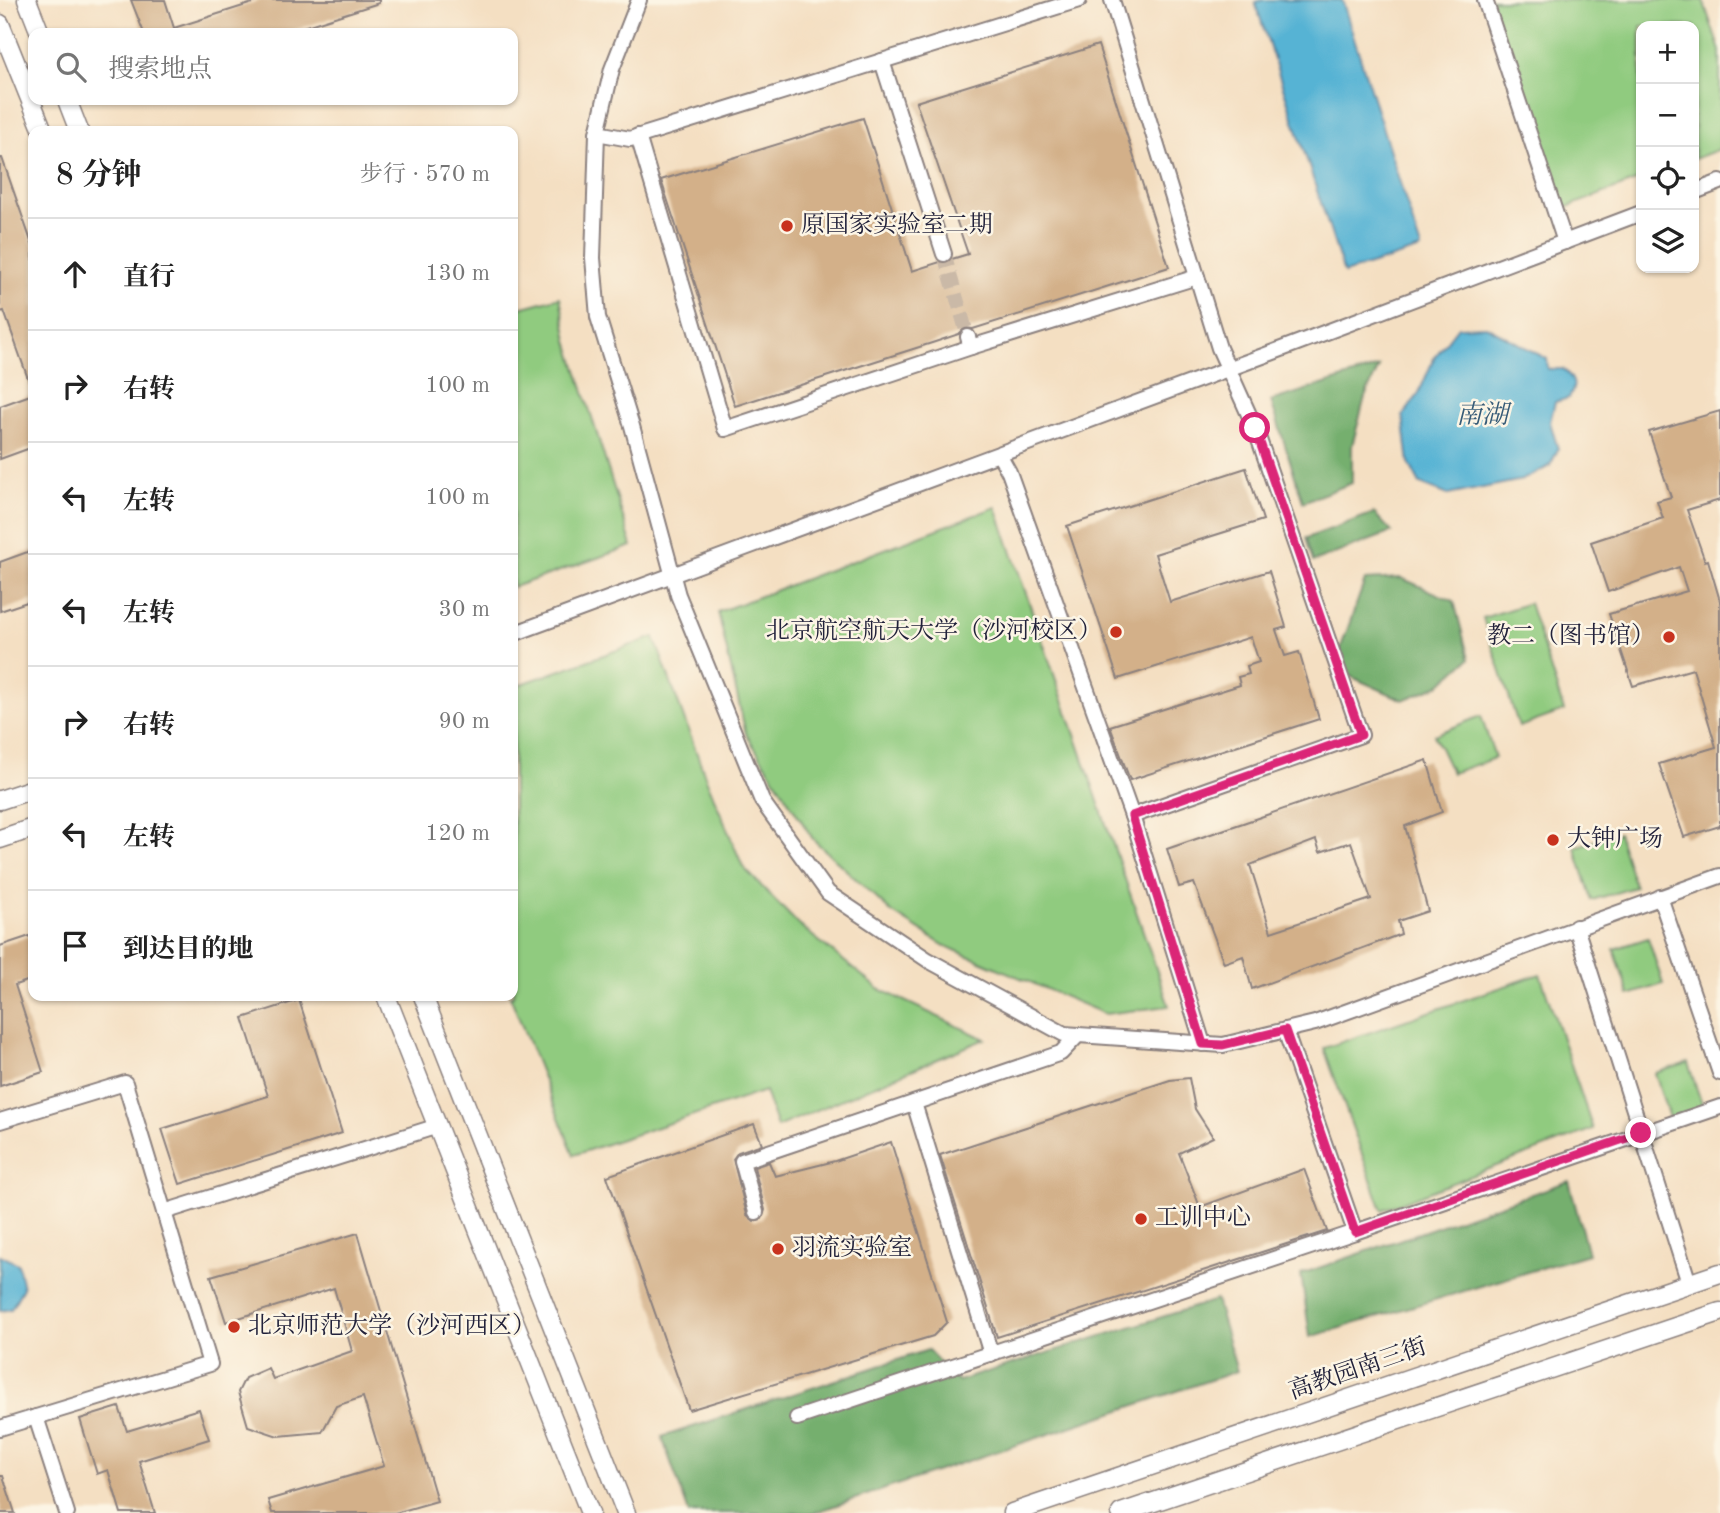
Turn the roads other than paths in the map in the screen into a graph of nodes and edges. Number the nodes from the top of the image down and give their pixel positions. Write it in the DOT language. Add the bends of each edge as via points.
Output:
graph roads {
  1 [pos="27,0"];
  2 [pos="639,0"];
  3 [pos="1080,0"];
  4 [pos="1112,0"];
  5 [pos="1486,0"];
  6 [pos="1,28"];
  7 [pos="38,28"];
  8 [pos="882,61"];
  9 [pos="28,94"];
  10 [pos="32,105"];
  11 [pos="69,105"];
  12 [pos="41,126"];
  13 [pos="77,126"];
  14 [pos="597,133"];
  15 [pos="638,136"];
  16 [pos="1720,182"];
  17 [pos="1699,190"];
  18 [pos="1636,214"];
  19 [pos="1565,242"];
  20 [pos="944,254"];
  21 [pos="1197,277"];
  22 [pos="1229,368"];
  23 [pos="999,454"];
  24 [pos="673,575"];
  25 [pos="518,632"];
  26 [pos="28,791"];
  27 [pos="0,800"];
  28 [pos="1132,816"];
  29 [pos="28,830"];
  30 [pos="0,839"];
  31 [pos="1720,876"];
  32 [pos="1660,897"];
  33 [pos="1576,927"];
  34 [pos="388,1001"];
  35 [pos="425,1001"];
  36 [pos="1285,1030"];
  37 [pos="1078,1035"];
  38 [pos="1203,1044"];
  39 [pos="1720,1073"];
  40 [pos="914,1103"];
  41 [pos="1720,1107"];
  42 [pos="0,1121"];
  43 [pos="438,1126"];
  44 [pos="1641,1133"];
  45 [pos="164,1212"];
  46 [pos="756,1212"];
  47 [pos="1355,1232"];
  48 [pos="1720,1273"];
  49 [pos="1689,1283"];
  50 [pos="1720,1312"];
  51 [pos="991,1354"];
  52 [pos="36,1417"];
  53 [pos="797,1418"];
  54 [pos="0,1428"];
  55 [pos="66,1513"];
  56 [pos="590,1513"];
  57 [pos="626,1513"];
  58 [pos="1012,1513"];
  59 [pos="1121,1513"];
  1 -- 7 [label="street"];
  2 -- 14 [label="street" via="612,69"];
  3 -- 8 [label="street"];
  4 -- 21 [label="street"];
  5 -- 19 [label="street"];
  6 -- 9 [label="street"];
  8 -- 15 [label="street"];
  8 -- 20 [label="street"];
  10 -- 12 [label="street"];
  11 -- 13 [label="street"];
  14 -- 15 [label="street" via="630,139"];
  14 -- 24 [label="street" via="593,258 598,317"];
  15 -- 21 [label="street" via="725,429 969,342"];
  16 -- 17 [label="street"];
  18 -- 19 [label="street"];
  19 -- 22 [label="street"];
  21 -- 22 [label="street"];
  22 -- 23 [label="street"];
  22 -- 28 [label="street" via="1255,428 1361,735"];
  23 -- 24 [label="street"];
  23 -- 28 [label="street" via="1009,471"];
  24 -- 25 [label="street"];
  24 -- 37 [label="street" via="762,801 828,893 928,960 1065,1034"];
  26 -- 27 [label="street"];
  28 -- 38 [label="street"];
  29 -- 30 [label="street"];
  31 -- 32 [label="street"];
  32 -- 33 [label="street"];
  32 -- 39 [label="street"];
  33 -- 36 [label="street"];
  33 -- 44 [label="street"];
  34 -- 43 [label="street"];
  35 -- 57 [label="street"];
  36 -- 38 [label="street" via="1223,1045"];
  36 -- 47 [label="street"];
  37 -- 38 [label="street"];
  37 -- 40 [label="street" via="1061,1053"];
  40 -- 46 [label="street" via="742,1161"];
  40 -- 51 [label="street"];
  41 -- 44 [label="street"];
  42 -- 45 [label="street" via="125,1083"];
  43 -- 45 [label="street"];
  43 -- 56 [label="street"];
  44 -- 47 [label="street"];
  44 -- 49 [label="street"];
  45 -- 52 [label="street" via="210,1364"];
  47 -- 51 [label="street"];
  48 -- 49 [label="street, 高教园南三街"];
  49 -- 58 [label="street, 高教园南三街"];
  50 -- 59 [label="street"];
  51 -- 53 [label="street"];
  52 -- 54 [label="street"];
  52 -- 55 [label="street"];
}
